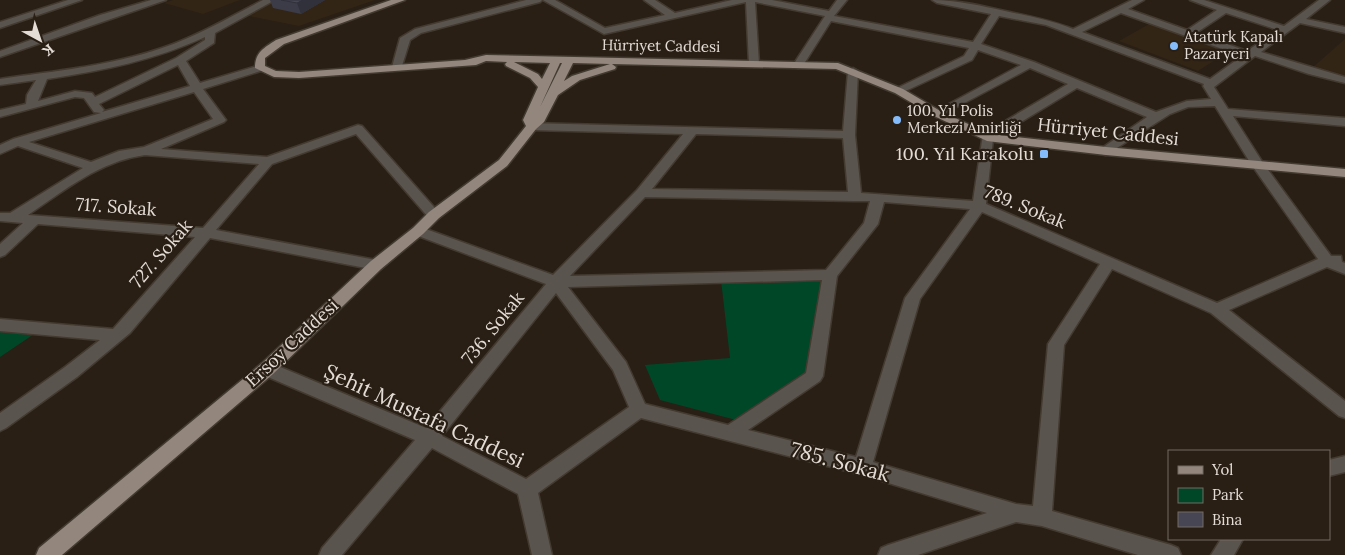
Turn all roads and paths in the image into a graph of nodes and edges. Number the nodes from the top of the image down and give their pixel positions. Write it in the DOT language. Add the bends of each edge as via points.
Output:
graph roads {
  1 [pos="77,0"];
  2 [pos="161,0"];
  3 [pos="270,0"];
  4 [pos="400,0"];
  5 [pos="488,0"];
  6 [pos="537,0"];
  7 [pos="548,0"];
  8 [pos="649,0"];
  9 [pos="744,0"];
  10 [pos="750,0"];
  11 [pos="758,0"];
  12 [pos="842,0"];
  13 [pos="937,0"];
  14 [pos="992,0"];
  15 [pos="1139,0"];
  16 [pos="1195,0"];
  17 [pos="1325,0"];
  18 [pos="1120,9"];
  19 [pos="1224,9"];
  20 [pos="497,10"];
  21 [pos="992,10"];
  22 [pos="672,15"];
  23 [pos="830,16"];
  24 [pos="1298,20"];
  25 [pos="0,25"];
  26 [pos="1285,28"];
  27 [pos="1345,30"];
  28 [pos="1076,31"];
  29 [pos="210,32"];
  30 [pos="1188,34"];
  31 [pos="976,46"];
  32 [pos="0,54"];
  33 [pos="1250,54"];
  34 [pos="180,60"];
  35 [pos="468,62"];
  36 [pos="555,63"];
  37 [pos="568,63"];
  38 [pos="510,64"];
  39 [pos="754,64"];
  40 [pos="1030,64"];
  41 [pos="798,65"];
  42 [pos="397,66"];
  43 [pos="611,67"];
  44 [pos="260,68"];
  45 [pos="852,71"];
  46 [pos="44,75"];
  47 [pos="1345,80"];
  48 [pos="0,82"];
  49 [pos="1077,83"];
  50 [pos="1211,83"];
  51 [pos="196,86"];
  52 [pos="549,89"];
  53 [pos="899,91"];
  54 [pos="94,102"];
  55 [pos="31,105"];
  56 [pos="1222,107"];
  57 [pos="0,114"];
  58 [pos="938,114"];
  59 [pos="101,116"];
  60 [pos="1157,117"];
  61 [pos="1345,122"];
  62 [pos="532,126"];
  63 [pos="692,131"];
  64 [pos="849,135"];
  65 [pos="987,137"];
  66 [pos="17,142"];
  67 [pos="0,150"];
  68 [pos="145,151"];
  69 [pos="1106,151"];
  70 [pos="268,161"];
  71 [pos="1257,164"];
  72 [pos="93,167"];
  73 [pos="1345,174"];
  74 [pos="642,193"];
  75 [pos="855,197"];
  76 [pos="878,197"];
  77 [pos="979,206"];
  78 [pos="434,215"];
  79 [pos="7,218"];
  80 [pos="35,220"];
  81 [pos="418,231"];
  82 [pos="206,233"];
  83 [pos="0,252"];
  84 [pos="1345,259"];
  85 [pos="1327,261"];
  86 [pos="1109,262"];
  87 [pos="376,265"];
  88 [pos="1345,269"];
  89 [pos="830,275"];
  90 [pos="556,282"];
  91 [pos="1218,309"];
  92 [pos="0,325"];
  93 [pos="116,335"];
  94 [pos="267,369"];
  95 [pos="639,410"];
  96 [pos="1345,411"];
  97 [pos="0,422"];
  98 [pos="730,434"];
  99 [pos="429,438"];
  100 [pos="1345,464"];
  101 [pos="862,467"];
  102 [pos="1330,468"];
  103 [pos="527,489"];
  104 [pos="1016,513"];
  105 [pos="1042,517"];
  106 [pos="1232,540"];
  107 [pos="46,555"];
  108 [pos="329,555"];
  109 [pos="542,555"];
  110 [pos="888,555"];
  111 [pos="1171,555"];
  112 [pos="1221,555"];
  1 -- 25 [label="street"];
  2 -- 32 [label="street"];
  3 -- 29 [label="street"];
  4 -- 44 [label="main road" via="280,42 260,58"];
  5 -- 20 [label="street"];
  6 -- 20 [label="street"];
  7 -- 22 [label="street" via="604,31"];
  8 -- 22 [label="street"];
  9 -- 22 [label="street"];
  10 -- 39 [label="street"];
  11 -- 23 [label="street"];
  12 -- 23 [label="street"];
  13 -- 21 [label="street"];
  14 -- 21 [label="street"];
  15 -- 18 [label="street"];
  16 -- 19 [label="street"];
  17 -- 24 [label="street"];
  18 -- 28 [label="street"];
  18 -- 30 [label="street"];
  19 -- 26 [label="street"];
  19 -- 30 [label="street"];
  20 -- 42 [label="street" via="418,31 405,38"];
  21 -- 28 [label="street"];
  21 -- 31 [label="street"];
  23 -- 31 [label="street"];
  23 -- 41 [label="street"];
  24 -- 26 [label="street"];
  24 -- 27 [label="street"];
  26 -- 33 [label="street"];
  28 -- 50 [label="street"];
  29 -- 34 [label="street" via="210,41"];
  29 -- 46 [label="street" via="138,58"];
  30 -- 33 [label="street"];
  31 -- 40 [label="street"];
  31 -- 53 [label="street" via="968,58"];
  33 -- 47 [label="street"];
  33 -- 50 [label="street"];
  34 -- 51 [label="street"];
  34 -- 54 [label="street"];
  35 -- 36 [label="main road, Hürriyet Caddesi" via="486,58"];
  35 -- 38 [label="main road, Hürriyet Caddesi"];
  35 -- 42 [label="main road, Hürriyet Caddesi"];
  36 -- 37 [label="main road, Hürriyet Caddesi"];
  36 -- 38 [label="main road, Hürriyet Caddesi"];
  36 -- 52 [label="main road, Ersoy Caddesi"];
  37 -- 39 [label="main road, Hürriyet Caddesi"];
  37 -- 43 [label="main road, Hürriyet Caddesi"];
  37 -- 52 [label="main road, Ersoy Caddesi"];
  38 -- 52 [label="main road" via="534,76"];
  39 -- 41 [label="main road, Hürriyet Caddesi"];
  40 -- 49 [label="street"];
  40 -- 58 [label="street"];
  41 -- 45 [label="main road, Hürriyet Caddesi" via="838,66"];
  42 -- 44 [label="main road, Hürriyet Caddesi" via="299,75 274,74"];
  43 -- 45 [label="main road, Hürriyet Caddesi"];
  43 -- 52 [label="main road, Ersoy Caddesi"];
  44 -- 51 [label="street"];
  45 -- 53 [label="main road, Hürriyet Caddesi"];
  45 -- 64 [label="street"];
  46 -- 48 [label="street"];
  46 -- 55 [label="street" via="33,94"];
  49 -- 60 [label="street"];
  49 -- 65 [label="street"];
  50 -- 56 [label="street" via="1208,86"];
  51 -- 59 [label="street"];
  51 -- 68 [label="street" via="220,120"];
  52 -- 62 [label="main road, Ersoy Caddesi" via="540,120"];
  53 -- 58 [label="main road, Hürriyet Caddesi"];
  54 -- 55 [label="street" via="88,95 75,94"];
  54 -- 59 [label="street"];
  55 -- 57 [label="street"];
  56 -- 60 [label="street" via="1188,104"];
  56 -- 61 [label="street"];
  56 -- 71 [label="street"];
  58 -- 65 [label="main road, Hürriyet Caddesi"];
  59 -- 66 [label="street"];
  60 -- 69 [label="street"];
  62 -- 63 [label="street"];
  62 -- 78 [label="main road, Ersoy Caddesi" via="503,163"];
  63 -- 64 [label="street"];
  63 -- 74 [label="street, 736. Sokak"];
  64 -- 75 [label="street"];
  65 -- 69 [label="main road, Hürriyet Caddesi"];
  65 -- 77 [label="street"];
  66 -- 67 [label="street"];
  66 -- 72 [label="street"];
  68 -- 70 [label="street"];
  68 -- 72 [label="street" via="123,154"];
  69 -- 71 [label="main road, Hürriyet Caddesi"];
  70 -- 78 [label="street, 727. Sokak" via="358,129"];
  70 -- 82 [label="street, 727. Sokak"];
  71 -- 73 [label="main road, Hürriyet Caddesi"];
  71 -- 85 [label="street"];
  72 -- 79 [label="street"];
  74 -- 75 [label="street, 789. Sokak"];
  74 -- 90 [label="street, 736. Sokak"];
  75 -- 76 [label="street, 789. Sokak"];
  76 -- 77 [label="street, 789. Sokak"];
  76 -- 89 [label="street" via="871,224"];
  77 -- 86 [label="street, 789. Sokak"];
  77 -- 101 [label="street" via="913,298"];
  78 -- 81 [label="main road, Ersoy Caddesi"];
  79 -- 80 [label="street, 717. Sokak"];
  80 -- 82 [label="street, 717. Sokak"];
  80 -- 83 [label="street"];
  81 -- 87 [label="main road, Ersoy Caddesi"];
  81 -- 90 [label="street"];
  82 -- 87 [label="street, 717. Sokak"];
  82 -- 93 [label="street, 727. Sokak"];
  84 -- 85 [label="street"];
  85 -- 88 [label="street"];
  85 -- 91 [label="street"];
  86 -- 91 [label="street, 789. Sokak"];
  86 -- 105 [label="street" via="1056,344"];
  87 -- 94 [label="main road, Ersoy Caddesi"];
  89 -- 90 [label="street"];
  89 -- 98 [label="street" via="814,376"];
  90 -- 95 [label="street" via="620,367"];
  90 -- 99 [label="street, 736. Sokak"];
  91 -- 96 [label="street, 789. Sokak"];
  92 -- 93 [label="street"];
  93 -- 97 [label="street, 727. Sokak" via="71,372"];
  94 -- 99 [label="street, Şehit Mustafa Caddesi"];
  94 -- 107 [label="main road, Ersoy Caddesi"];
  95 -- 98 [label="street, 785. Sokak"];
  95 -- 103 [label="street"];
  98 -- 101 [label="street, 785. Sokak"];
  99 -- 103 [label="street, Şehit Mustafa Caddesi"];
  99 -- 108 [label="street, 736. Sokak"];
  100 -- 102 [label="street"];
  101 -- 104 [label="street, 785. Sokak"];
  103 -- 109 [label="street, Şehit Mustafa Caddesi"];
  104 -- 105 [label="street, 785. Sokak"];
  104 -- 110 [label="street"];
  105 -- 111 [label="street, 785. Sokak"];
  106 -- 112 [label="street"];
}
